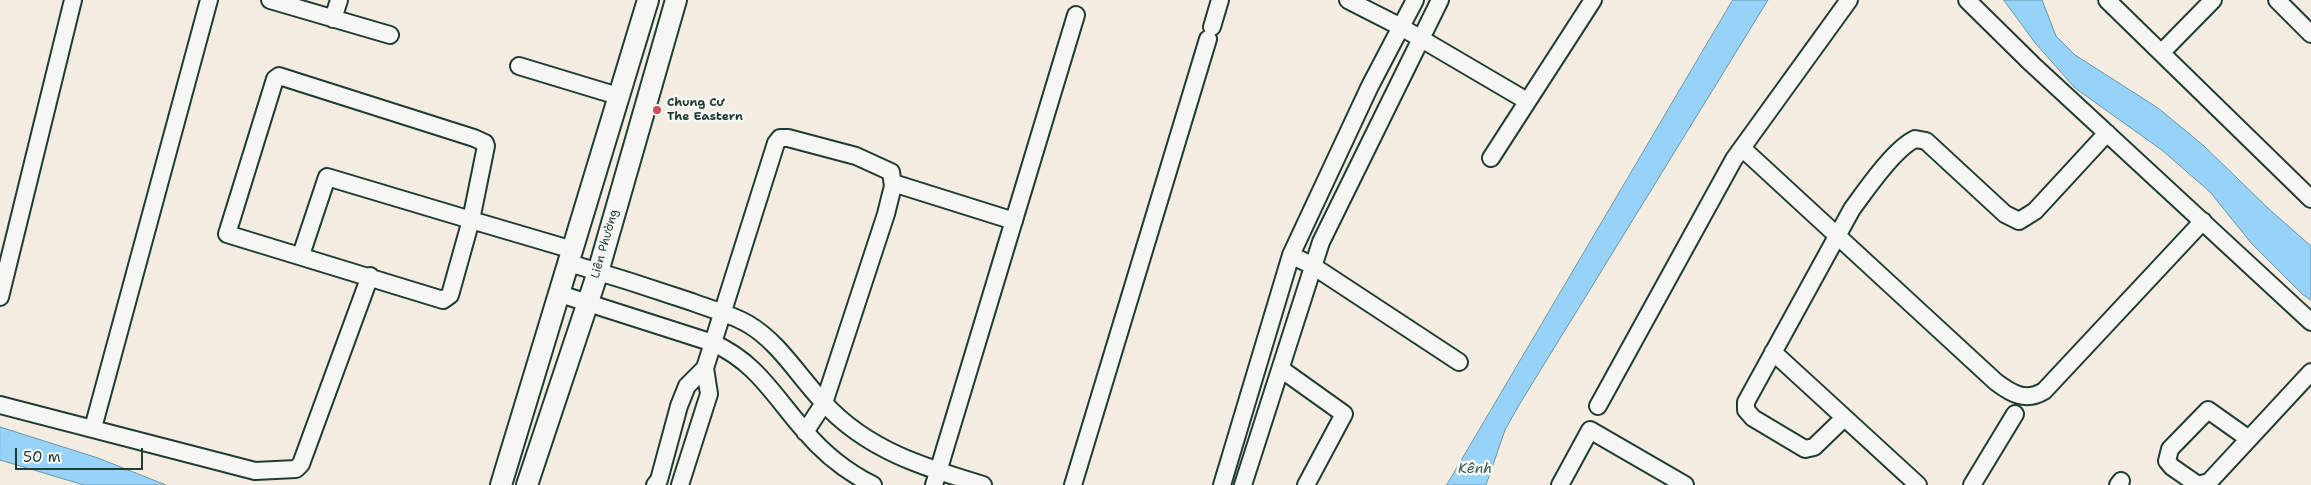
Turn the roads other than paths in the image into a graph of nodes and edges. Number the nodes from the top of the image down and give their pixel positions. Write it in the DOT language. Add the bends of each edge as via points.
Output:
graph roads {
  1 [pos="73,0"];
  2 [pos="208,0"];
  3 [pos="270,0"];
  4 [pos="339,0"];
  5 [pos="648,0"];
  6 [pos="676,0"];
  7 [pos="1220,0"];
  8 [pos="1348,0"];
  9 [pos="1415,0"];
  10 [pos="1440,0"];
  11 [pos="1593,0"];
  12 [pos="1848,0"];
  13 [pos="1967,0"];
  14 [pos="2107,0"];
  15 [pos="2213,0"];
  16 [pos="2277,0"];
  17 [pos="1076,15"];
  18 [pos="333,19"];
  19 [pos="1401,27"];
  20 [pos="2311,34"];
  21 [pos="390,35"];
  22 [pos="1421,40"];
  23 [pos="2162,52"];
  24 [pos="519,66"];
  25 [pos="618,96"];
  26 [pos="1527,101"];
  27 [pos="2107,133"];
  28 [pos="1742,148"];
  29 [pos="1491,158"];
  30 [pos="893,183"];
  31 [pos="2311,198"];
  32 [pos="472,220"];
  33 [pos="1014,220"];
  34 [pos="2203,221"];
  35 [pos="1838,236"];
  36 [pos="300,255"];
  37 [pos="1291,255"];
  38 [pos="571,257"];
  39 [pos="1313,266"];
  40 [pos="598,272"];
  41 [pos="370,276"];
  42 [pos="560,294"];
  43 [pos="0,297"];
  44 [pos="587,302"];
  45 [pos="722,313"];
  46 [pos="2311,322"];
  47 [pos="713,343"];
  48 [pos="1773,352"];
  49 [pos="1459,362"];
  50 [pos="705,368"];
  51 [pos="1281,369"];
  52 [pos="2311,372"];
  53 [pos="824,403"];
  54 [pos="0,404"];
  55 [pos="1598,406"];
  56 [pos="2015,414"];
  57 [pos="1844,418"];
  58 [pos="93,428"];
  59 [pos="805,432"];
  60 [pos="2249,439"];
  61 [pos="936,478"];
  62 [pos="501,485"];
  63 [pos="528,485"];
  64 [pos="655,485"];
  65 [pos="680,485"];
  66 [pos="873,485"];
  67 [pos="982,485"];
  68 [pos="1073,485"];
  69 [pos="1222,485"];
  70 [pos="1243,485"];
  71 [pos="1306,485"];
  72 [pos="1560,485"];
  73 [pos="1685,485"];
  74 [pos="1918,485"];
  75 [pos="1972,485"];
  1 -- 43 [label="street"];
  2 -- 58 [label="street"];
  3 -- 18 [label="street"];
  4 -- 18 [label="street"];
  5 -- 25 [label="street"];
  6 -- 40 [label="street, Liên Phường"];
  7 -- 68 [label="street"];
  8 -- 19 [label="street"];
  9 -- 19 [label="street"];
  10 -- 22 [label="street"];
  11 -- 26 [label="street"];
  12 -- 28 [label="street"];
  13 -- 27 [label="street"];
  14 -- 23 [label="street"];
  15 -- 23 [label="street"];
  16 -- 20 [label="street"];
  17 -- 33 [label="street"];
  18 -- 21 [label="street"];
  19 -- 22 [label="street"];
  19 -- 37 [label="street"];
  22 -- 26 [label="street"];
  22 -- 39 [label="street" via="1321,242"];
  23 -- 31 [label="street"];
  24 -- 25 [label="street"];
  25 -- 38 [label="street"];
  26 -- 29 [label="street"];
  27 -- 34 [label="street"];
  27 -- 35 [label="street" via="2035,211 2019,221 2005,214 1931,144 1921,138 1915,139 1872,183 1852,209"];
  28 -- 35 [label="street"];
  28 -- 55 [label="street"];
  30 -- 33 [label="street"];
  30 -- 45 [label="street" via="891,172 856,156 780,138"];
  30 -- 53 [label="street" via="886,214"];
  32 -- 36 [label="street" via="327,177"];
  32 -- 36 [label="street" via="485,143 279,76 275,79 227,234"];
  32 -- 38 [label="street"];
  32 -- 41 [label="street" via="450,295 446,299"];
  33 -- 61 [label="street"];
  34 -- 35 [label="street" via="2044,391 2028,397 2010,392 1996,382"];
  34 -- 46 [label="street"];
  35 -- 48 [label="street"];
  36 -- 41 [label="street"];
  37 -- 39 [label="street"];
  37 -- 69 [label="street"];
  38 -- 40 [label="street"];
  38 -- 42 [label="street"];
  39 -- 49 [label="street"];
  39 -- 51 [label="street"];
  40 -- 44 [label="street, Liên Phường"];
  40 -- 45 [label="street"];
  41 -- 58 [label="street" via="301,464 296,469 255,471"];
  42 -- 44 [label="street"];
  42 -- 62 [label="street"];
  44 -- 47 [label="street"];
  44 -- 63 [label="street, Liên Phường"];
  45 -- 47 [label="street"];
  45 -- 53 [label="street" via="748,324 769,340"];
  47 -- 50 [label="street"];
  47 -- 59 [label="street" via="751,366"];
  48 -- 57 [label="street"];
  48 -- 57 [label="street" via="1746,402 1746,410 1750,414 1800,447 1810,450"];
  50 -- 64 [label="street" via="687,386"];
  50 -- 65 [label="street" via="709,394"];
  51 -- 70 [label="street"];
  51 -- 71 [label="street" via="1344,414"];
  52 -- 60 [label="street"];
  53 -- 59 [label="street"];
  53 -- 61 [label="street" via="872,444"];
  54 -- 58 [label="street"];
  56 -- 75 [label="street"];
  57 -- 74 [label="street"];
  59 -- 66 [label="street" via="855,476"];
  60 -- 60 [label="street" via="2203,485 2188,478 2167,460 2170,449 2208,410"];
  61 -- 67 [label="street"];
  72 -- 73 [label="street" via="1590,430"];
}
